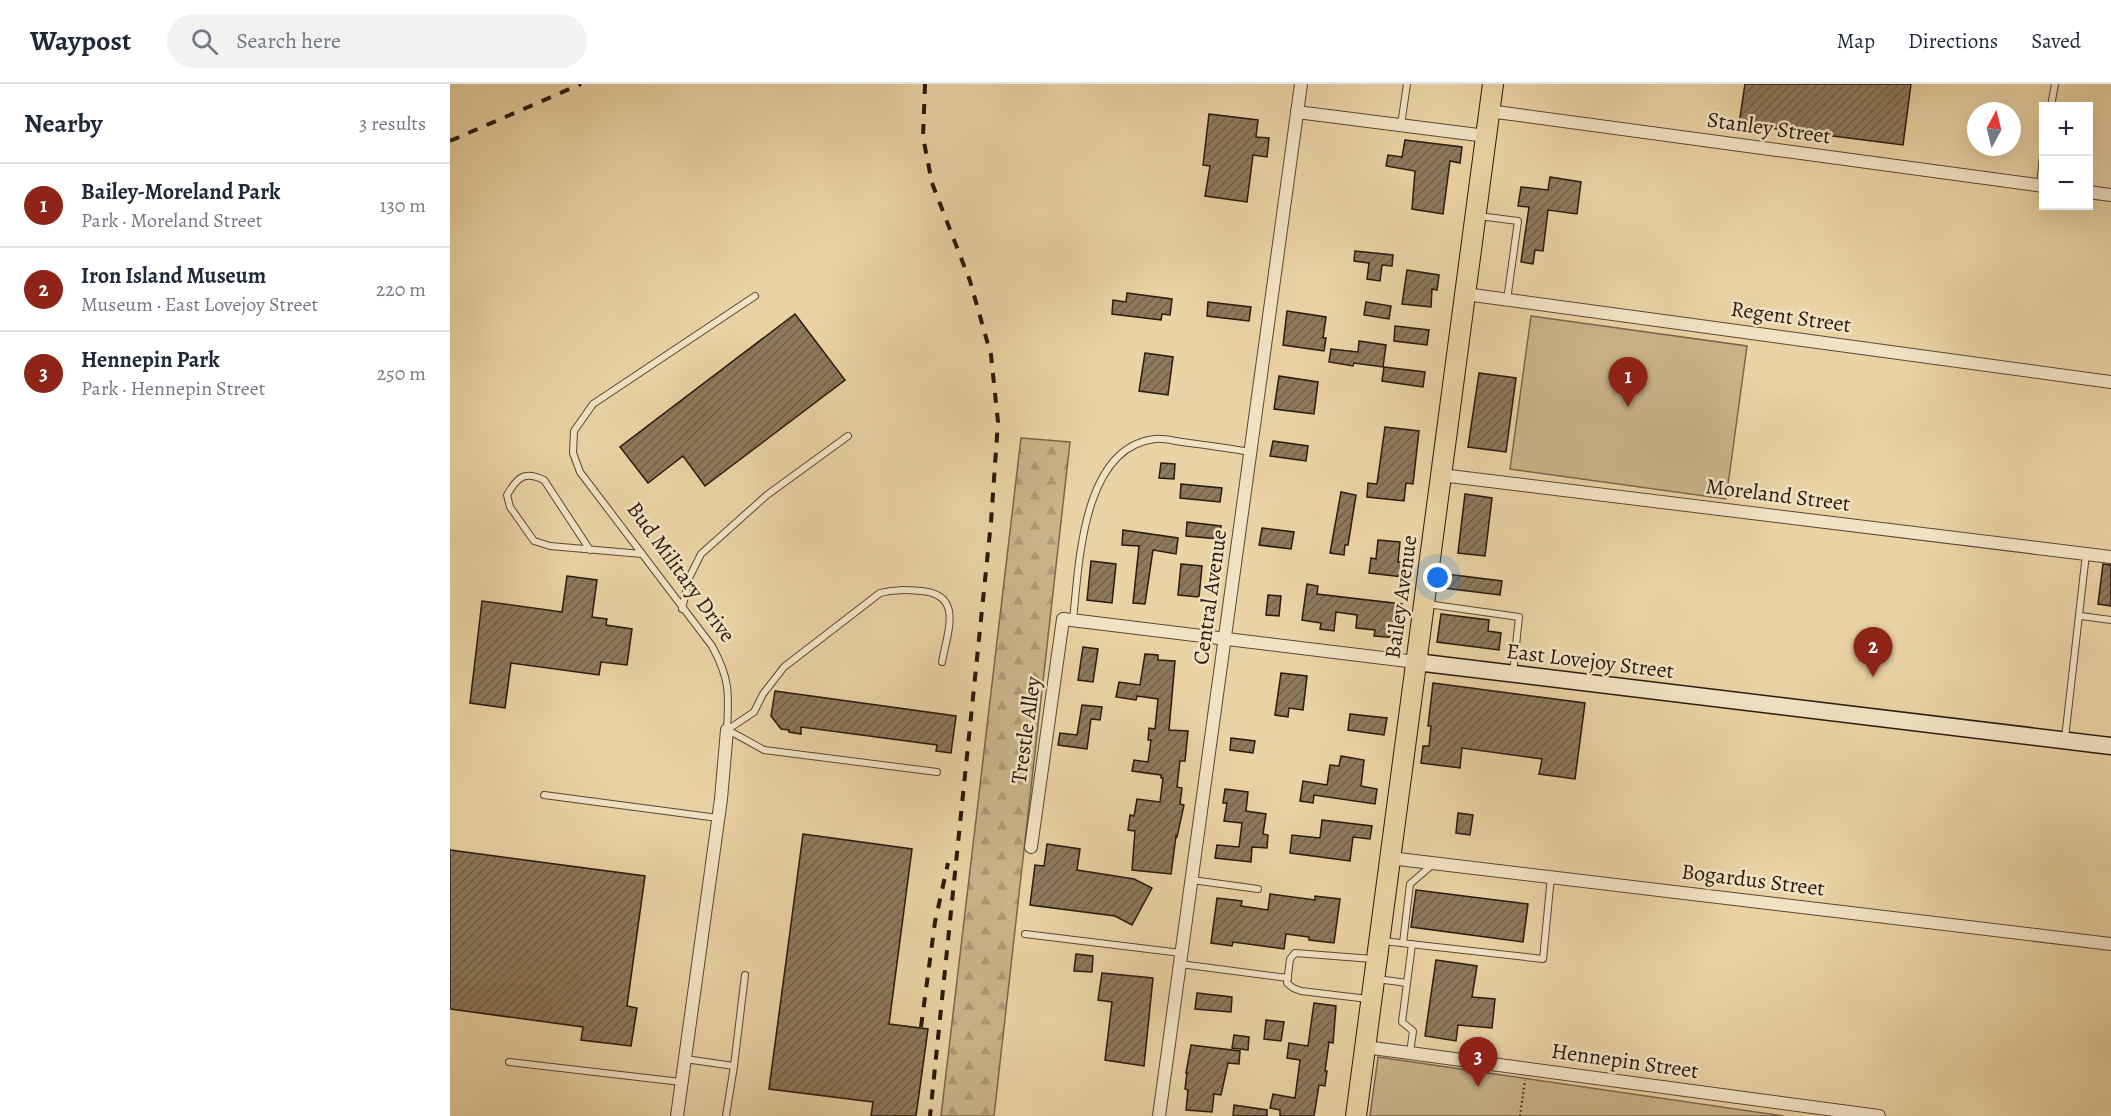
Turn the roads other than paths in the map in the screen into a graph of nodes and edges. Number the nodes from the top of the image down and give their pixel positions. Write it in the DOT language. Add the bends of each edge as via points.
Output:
graph roads {
  1 [pos="1301,84"];
  2 [pos="1405,84"];
  3 [pos="1493,84"];
  4 [pos="2055,84"];
  5 [pos="2052,102"];
  6 [pos="1489,111"];
  7 [pos="1297,112"];
  8 [pos="1401,125"];
  9 [pos="1486,136"];
  10 [pos="2039,185"];
  11 [pos="2093,193"];
  12 [pos="2111,195"];
  13 [pos="1475,216"];
  14 [pos="1465,294"];
  15 [pos="755,296"];
  16 [pos="1507,300"];
  17 [pos="2111,382"];
  18 [pos="848,435"];
  19 [pos="1251,452"];
  20 [pos="1441,475"];
  21 [pos="590,550"];
  22 [pos="642,554"];
  23 [pos="2086,554"];
  24 [pos="2111,557"];
  25 [pos="1424,604"];
  26 [pos="682,609"];
  27 [pos="2081,616"];
  28 [pos="1068,619"];
  29 [pos="2111,620"];
  30 [pos="1225,640"];
  31 [pos="942,662"];
  32 [pos="1416,663"];
  33 [pos="1513,674"];
  34 [pos="727,730"];
  35 [pos="2065,741"];
  36 [pos="2111,746"];
  37 [pos="938,772"];
  38 [pos="544,795"];
  39 [pos="718,818"];
  40 [pos="1031,847"];
  41 [pos="1390,858"];
  42 [pos="1434,863"];
  43 [pos="1551,878"];
  44 [pos="1192,880"];
  45 [pos="1258,889"];
  46 [pos="1025,934"];
  47 [pos="1402,943"];
  48 [pos="1412,944"];
  49 [pos="2111,944"];
  50 [pos="1181,959"];
  51 [pos="1376,960"];
  52 [pos="745,975"];
  53 [pos="1288,978"];
  54 [pos="1407,983"];
  55 [pos="1371,1000"];
  56 [pos="1365,1047"];
  57 [pos="1410,1053"];
  58 [pos="685,1059"];
  59 [pos="509,1062"];
  60 [pos="734,1066"];
  61 [pos="682,1082"];
  62 [pos="677,1116"];
  63 [pos="726,1116"];
  64 [pos="1159,1116"];
  65 [pos="1356,1116"];
  66 [pos="1879,1116"];
  1 -- 7 [label="street, Central Avenue"];
  2 -- 8 [label="lane"];
  3 -- 6 [label="main road, Bailey Avenue"];
  4 -- 5 [label="lane"];
  6 -- 9 [label="main road, Bailey Avenue"];
  6 -- 10 [label="street, Stanley Street"];
  7 -- 8 [label="street"];
  7 -- 19 [label="street, Central Avenue"];
  8 -- 9 [label="street"];
  9 -- 13 [label="main road, Bailey Avenue"];
  11 -- 12 [label="street"];
  13 -- 14 [label="main road, Bailey Avenue"];
  13 -- 16 [label="lane" via="1518,221"];
  14 -- 16 [label="street, Regent Street"];
  14 -- 20 [label="main road, Bailey Avenue"];
  15 -- 22 [label="lane, Bud Military Drive" via="593,404 574,431 573,453 580,472"];
  16 -- 17 [label="street, Regent Street"];
  18 -- 26 [label="lane" via="767,495 701,554 689,578"];
  19 -- 28 [label="lane, Trestle Alley" via="1156,439 1134,444 1116,457 1094,494 1084,526"];
  19 -- 30 [label="street, Central Avenue"];
  20 -- 23 [label="street, Moreland Street"];
  20 -- 25 [label="main road, Bailey Avenue"];
  21 -- 21 [label="lane" via="534,541 510,507 507,495 513,485 524,476 544,480"];
  21 -- 22 [label="lane"];
  22 -- 26 [label="lane, Bud Military Drive"];
  23 -- 24 [label="street, Moreland Street"];
  23 -- 27 [label="lane"];
  25 -- 32 [label="main road, Bailey Avenue"];
  25 -- 33 [label="lane" via="1519,617"];
  26 -- 34 [label="lane, Bud Military Drive" via="712,646 726,676"];
  27 -- 29 [label="lane"];
  27 -- 35 [label="lane"];
  28 -- 30 [label="street, East Lovejoy Street"];
  28 -- 40 [label="street, Trestle Alley"];
  30 -- 32 [label="street, East Lovejoy Street"];
  30 -- 44 [label="street, Central Avenue"];
  31 -- 34 [label="lane" via="950,616 941,596 910,590 880,593 784,667 762,694 754,712"];
  32 -- 33 [label="street, East Lovejoy Street"];
  32 -- 41 [label="main road, Bailey Avenue"];
  33 -- 35 [label="street, East Lovejoy Street"];
  34 -- 37 [label="lane" via="764,750"];
  34 -- 39 [label="street, Bud Military Drive"];
  35 -- 36 [label="street, East Lovejoy Street"];
  38 -- 39 [label="lane"];
  39 -- 58 [label="street, Bud Military Drive"];
  41 -- 42 [label="street, Bogardus Street"];
  41 -- 51 [label="main road, Bailey Avenue"];
  42 -- 43 [label="street, Bogardus Street"];
  42 -- 47 [label="lane" via="1410,884"];
  43 -- 48 [label="lane" via="1543,959"];
  43 -- 49 [label="street, Bogardus Street"];
  44 -- 45 [label="lane"];
  44 -- 50 [label="street, Central Avenue"];
  46 -- 50 [label="lane"];
  47 -- 48 [label="lane"];
  47 -- 51 [label="lane"];
  48 -- 54 [label="lane"];
  50 -- 53 [label="lane"];
  50 -- 64 [label="street, Central Avenue"];
  51 -- 53 [label="lane" via="1295,953 1290,959"];
  51 -- 54 [label="lane"];
  51 -- 55 [label="main road, Bailey Avenue"];
  52 -- 60 [label="lane"];
  53 -- 55 [label="lane" via="1287,983 1301,991"];
  54 -- 57 [label="lane" via="1402,1022 1413,1031"];
  55 -- 56 [label="main road, Bailey Avenue"];
  56 -- 57 [label="street, Hennepin Street"];
  56 -- 65 [label="main road, Bailey Avenue"];
  57 -- 66 [label="street, Hennepin Street"];
  58 -- 60 [label="lane"];
  58 -- 61 [label="street, Bud Military Drive"];
  59 -- 61 [label="lane"];
  60 -- 63 [label="lane"];
  61 -- 62 [label="street, Bud Military Drive"];
}
